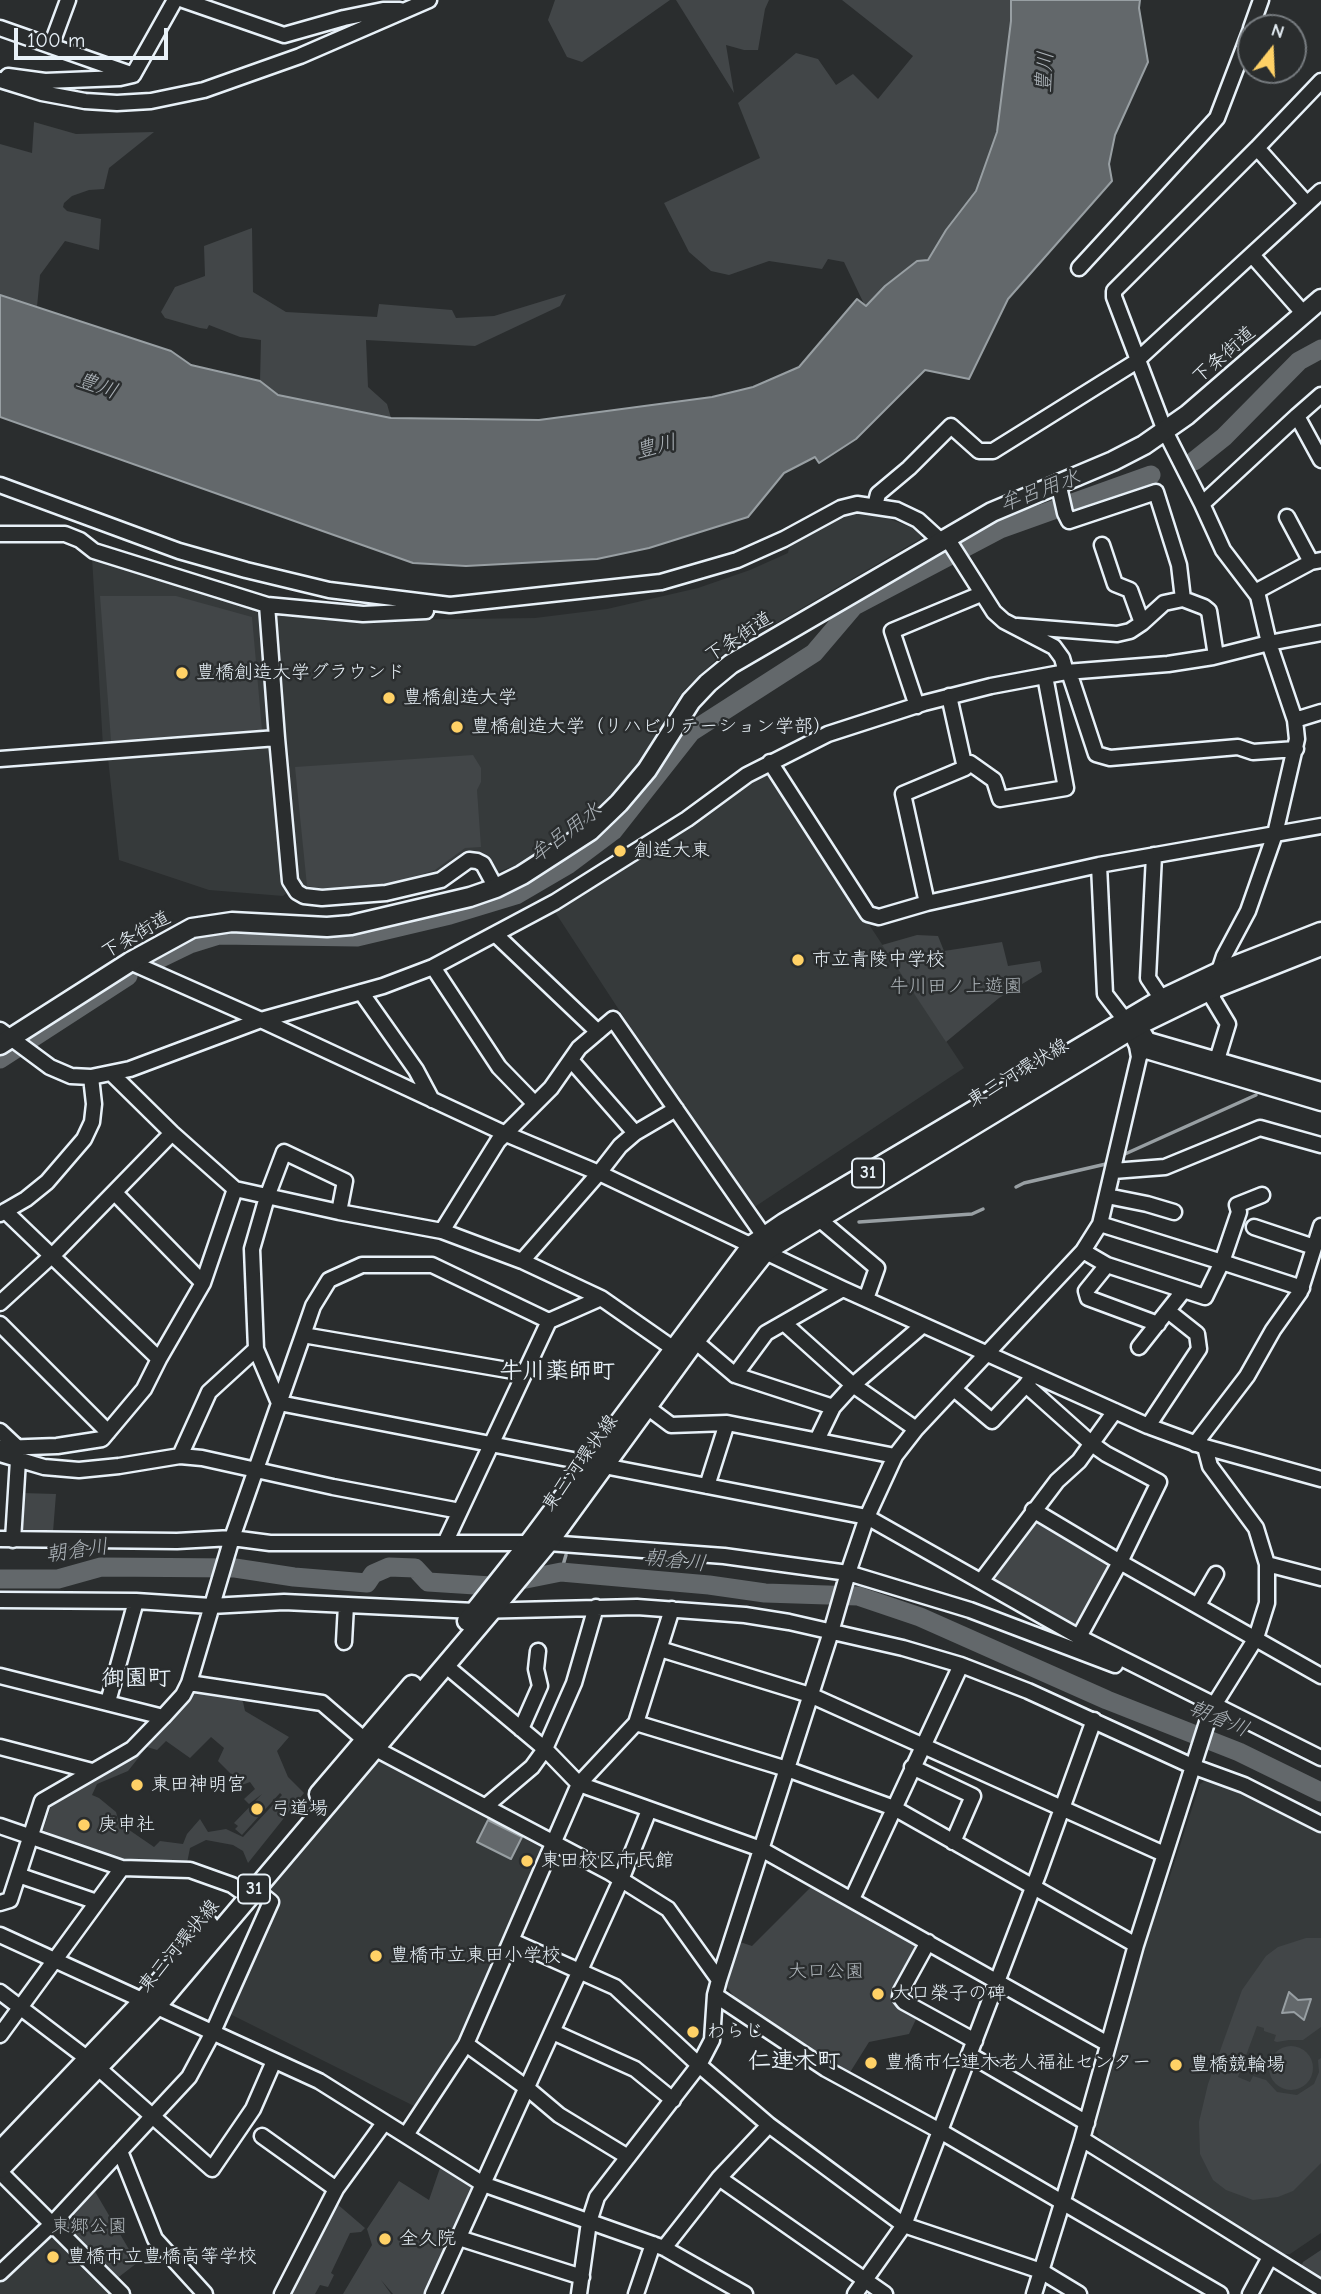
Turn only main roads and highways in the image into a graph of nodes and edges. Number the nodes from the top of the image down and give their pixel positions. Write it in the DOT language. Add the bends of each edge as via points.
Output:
graph roads {
  1 [pos="1321,299"];
  2 [pos="1320,939"];
  3 [pos="1216,980"];
  4 [pos="1137,1037"];
  5 [pos="5,1038"];
  6 [pos="760,1244"];
  7 [pos="597,1464"];
  8 [pos="487,1607"];
  9 [pos="369,1744"];
  10 [pos="93,2063"];
  11 [pos="0,2151"];
  12 [pos="0,2170"];
  1 -- 5 [label="main road, 下条街道" via="1165,431 1113,461 992,512 717,674 682,713 637,782 603,820 534,869 496,888 351,925 232,922 183,931"];
  2 -- 3 [label="main road, 東三河環状線 / 31"];
  3 -- 4 [label="main road, 東三河環状線 / 31"];
  3 -- 4 [label="main road, 東三河環状線 / 31" via="1162,999"];
  4 -- 6 [label="main road, 東三河環状線 / 31"];
  4 -- 6 [label="main road, 東三河環状線 / 31" via="1064,1069 819,1219"];
  6 -- 7 [label="main road, 東三河環状線 / 31" via="674,1349"];
  6 -- 7 [label="main road, 東三河環状線 / 31" via="647,1406"];
  7 -- 8 [label="main road, 東三河環状線 / 31"];
  8 -- 9 [label="main road, 東三河環状線 / 31"];
  8 -- 9 [label="main road, 東三河環状線 / 31" via="445,1665"];
  9 -- 10 [label="main road, 東三河環状線 / 31" via="149,2005"];
  10 -- 11 [label="main road, 東三河環状線 / 31"];
  10 -- 12 [label="main road, 東三河環状線 / 31"];
}
